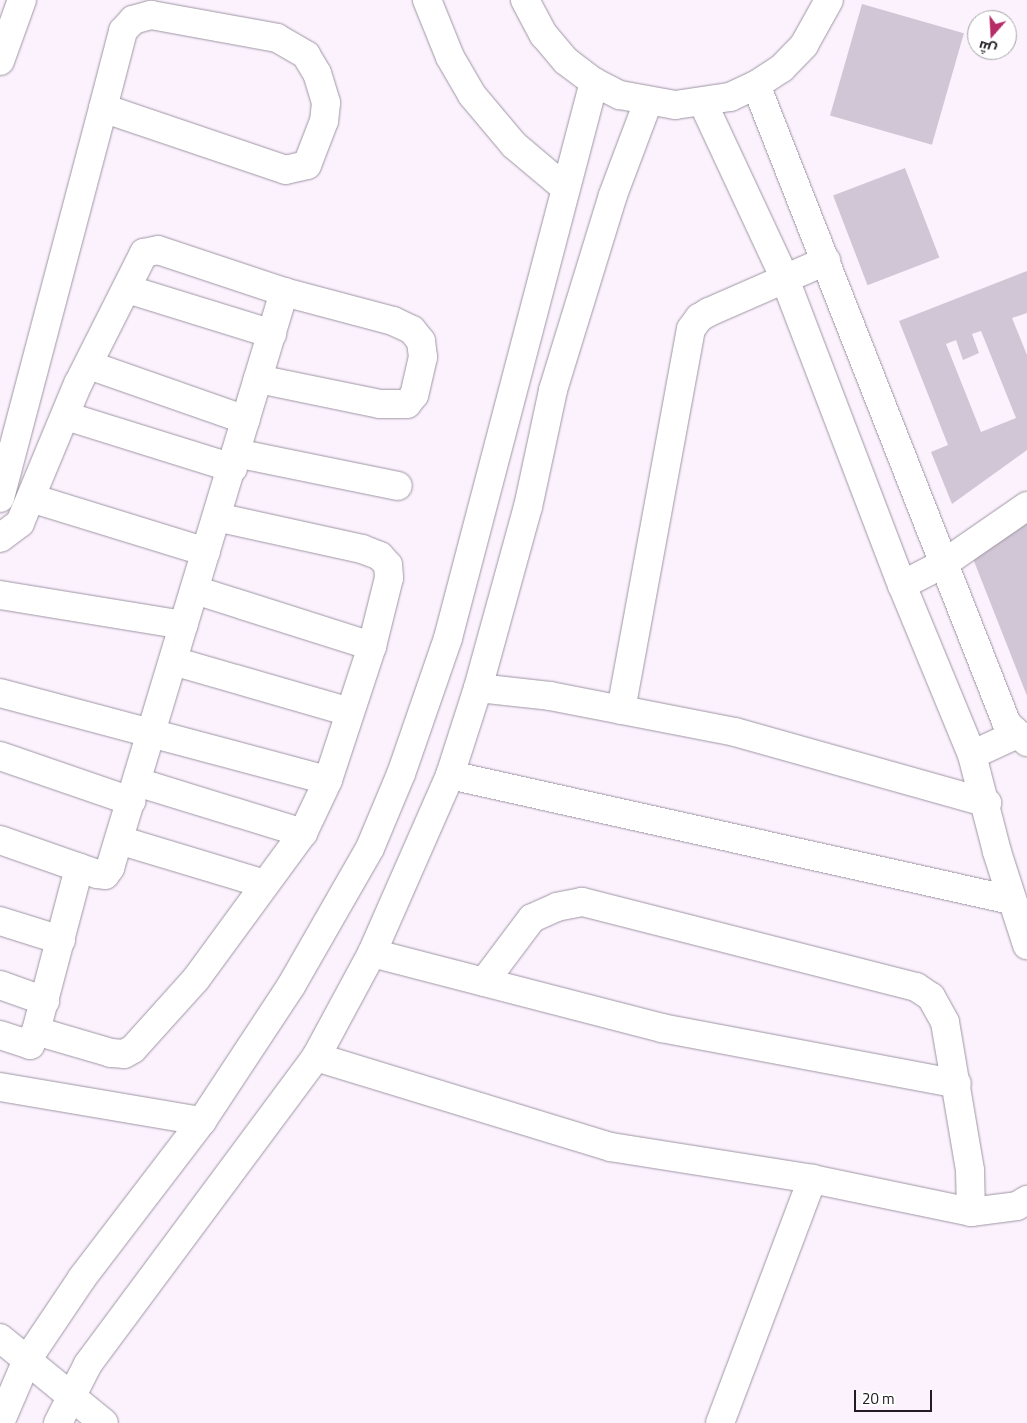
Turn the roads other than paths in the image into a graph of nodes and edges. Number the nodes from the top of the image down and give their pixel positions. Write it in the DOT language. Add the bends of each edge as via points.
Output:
graph roads {
  1 [pos="22,0"];
  2 [pos="426,0"];
  3 [pos="525,0"];
  4 [pos="829,0"];
  5 [pos="0,61"];
  6 [pos="594,82"];
  7 [pos="756,86"];
  8 [pos="648,102"];
  9 [pos="703,103"];
  10 [pos="103,108"];
  11 [pos="565,188"];
  12 [pos="826,262"];
  13 [pos="785,279"];
  14 [pos="127,289"];
  15 [pos="284,292"];
  16 [pos="272,334"];
  17 [pos="89,365"];
  18 [pos="258,379"];
  19 [pos="66,416"];
  20 [pos="246,420"];
  21 [pos="234,461"];
  22 [pos="398,486"];
  23 [pos="0,498"];
  24 [pos="31,498"];
  25 [pos="1027,506"];
  26 [pos="217,517"];
  27 [pos="0,538"];
  28 [pos="206,552"];
  29 [pos="943,564"];
  30 [pos="902,585"];
  31 [pos="195,590"];
  32 [pos="0,595"];
  33 [pos="184,625"];
  34 [pos="372,646"];
  35 [pos="173,661"];
  36 [pos="478,688"];
  37 [pos="0,693"];
  38 [pos="621,710"];
  39 [pos="350,712"];
  40 [pos="151,735"];
  41 [pos="1021,738"];
  42 [pos="0,756"];
  43 [pos="972,756"];
  44 [pos="450,775"];
  45 [pos="328,780"];
  46 [pos="134,791"];
  47 [pos="987,803"];
  48 [pos="303,832"];
  49 [pos="0,840"];
  50 [pos="119,840"];
  51 [pos="79,868"];
  52 [pos="265,884"];
  53 [pos="1011,900"];
  54 [pos="0,921"];
  55 [pos="61,940"];
  56 [pos="1027,944"];
  57 [pos="372,954"];
  58 [pos="484,982"];
  59 [pos="0,985"];
  60 [pos="45,1001"];
  61 [pos="36,1031"];
  62 [pos="0,1035"];
  63 [pos="316,1057"];
  64 [pos="957,1084"];
  65 [pos="0,1087"];
  66 [pos="202,1120"];
  67 [pos="812,1179"];
  68 [pos="1027,1200"];
  69 [pos="970,1212"];
  70 [pos="0,1338"];
  71 [pos="27,1360"];
  72 [pos="70,1396"];
  73 [pos="0,1423"];
  74 [pos="58,1423"];
  75 [pos="104,1423"];
  76 [pos="720,1423"];
  1 -- 5 [label="street"];
  2 -- 11 [label="street" via="450,57 472,95 514,146"];
  3 -- 6 [label="street" via="544,35 566,61"];
  4 -- 7 [label="street" via="804,45 782,68"];
  6 -- 8 [label="street" via="620,95"];
  6 -- 11 [label="street"];
  7 -- 9 [label="street" via="730,97"];
  7 -- 12 [label="street"];
  8 -- 9 [label="street" via="675,105"];
  8 -- 36 [label="street" via="613,194 553,390 528,507"];
  9 -- 13 [label="street"];
  10 -- 10 [label="street" via="124,31 133,20 151,15 288,42 312,63 326,103 313,155 307,165 294,170"];
  10 -- 23 [label="street"];
  11 -- 66 [label="street" via="448,638 401,774 370,848 291,986"];
  12 -- 13 [label="street"];
  12 -- 29 [label="street"];
  13 -- 30 [label="street"];
  13 -- 38 [label="street" via="709,312 699,318 691,329"];
  14 -- 15 [label="street" via="139,258 154,250"];
  14 -- 16 [label="street"];
  14 -- 17 [label="street"];
  15 -- 16 [label="street"];
  15 -- 18 [label="street" via="393,321 412,330 421,340 423,357 414,395 407,404 380,404"];
  16 -- 18 [label="street"];
  17 -- 19 [label="street"];
  17 -- 20 [label="street"];
  18 -- 20 [label="street"];
  19 -- 21 [label="street"];
  19 -- 24 [label="street"];
  20 -- 21 [label="street"];
  21 -- 22 [label="street"];
  21 -- 26 [label="street"];
  24 -- 27 [label="street" via="20,523"];
  24 -- 28 [label="street"];
  25 -- 29 [label="street"];
  26 -- 28 [label="street"];
  26 -- 34 [label="street" via="362,549 384,559 390,569 389,578"];
  28 -- 31 [label="street"];
  29 -- 30 [label="street"];
  29 -- 41 [label="street" via="1007,724"];
  30 -- 43 [label="street"];
  31 -- 33 [label="street"];
  31 -- 34 [label="street"];
  32 -- 33 [label="street"];
  33 -- 35 [label="street"];
  34 -- 39 [label="street"];
  35 -- 39 [label="street"];
  35 -- 40 [label="street"];
  36 -- 38 [label="street" via="550,696"];
  36 -- 44 [label="street"];
  37 -- 40 [label="street"];
  38 -- 47 [label="street" via="735,732"];
  39 -- 45 [label="street"];
  40 -- 45 [label="street"];
  40 -- 46 [label="street"];
  41 -- 43 [label="street"];
  42 -- 46 [label="street"];
  43 -- 47 [label="street"];
  44 -- 53 [label="street"];
  44 -- 57 [label="street"];
  45 -- 48 [label="street"];
  46 -- 48 [label="street"];
  46 -- 50 [label="street"];
  47 -- 53 [label="street"];
  48 -- 52 [label="street"];
  49 -- 51 [label="street"];
  50 -- 51 [label="street" via="106,873"];
  50 -- 52 [label="street"];
  51 -- 55 [label="street"];
  52 -- 61 [label="street" via="196,979 130,1052 111,1053"];
  53 -- 56 [label="street"];
  54 -- 55 [label="street"];
  55 -- 60 [label="street"];
  57 -- 58 [label="street"];
  57 -- 63 [label="street"];
  58 -- 64 [label="street" via="662,1028"];
  58 -- 64 [label="street" via="532,918 557,907 582,902 916,987 931,996 945,1022"];
  59 -- 60 [label="street"];
  60 -- 61 [label="street"];
  61 -- 62 [label="street" via="30,1045"];
  63 -- 67 [label="street" via="611,1147"];
  63 -- 72 [label="street" via="88,1364"];
  64 -- 69 [label="street" via="970,1170"];
  65 -- 66 [label="street"];
  66 -- 71 [label="street" via="82,1278"];
  67 -- 69 [label="street"];
  67 -- 76 [label="street"];
  68 -- 69 [label="street" via="1018,1206"];
  70 -- 71 [label="street"];
  71 -- 72 [label="street"];
  71 -- 73 [label="street"];
  72 -- 74 [label="street"];
  72 -- 75 [label="street"];
}
